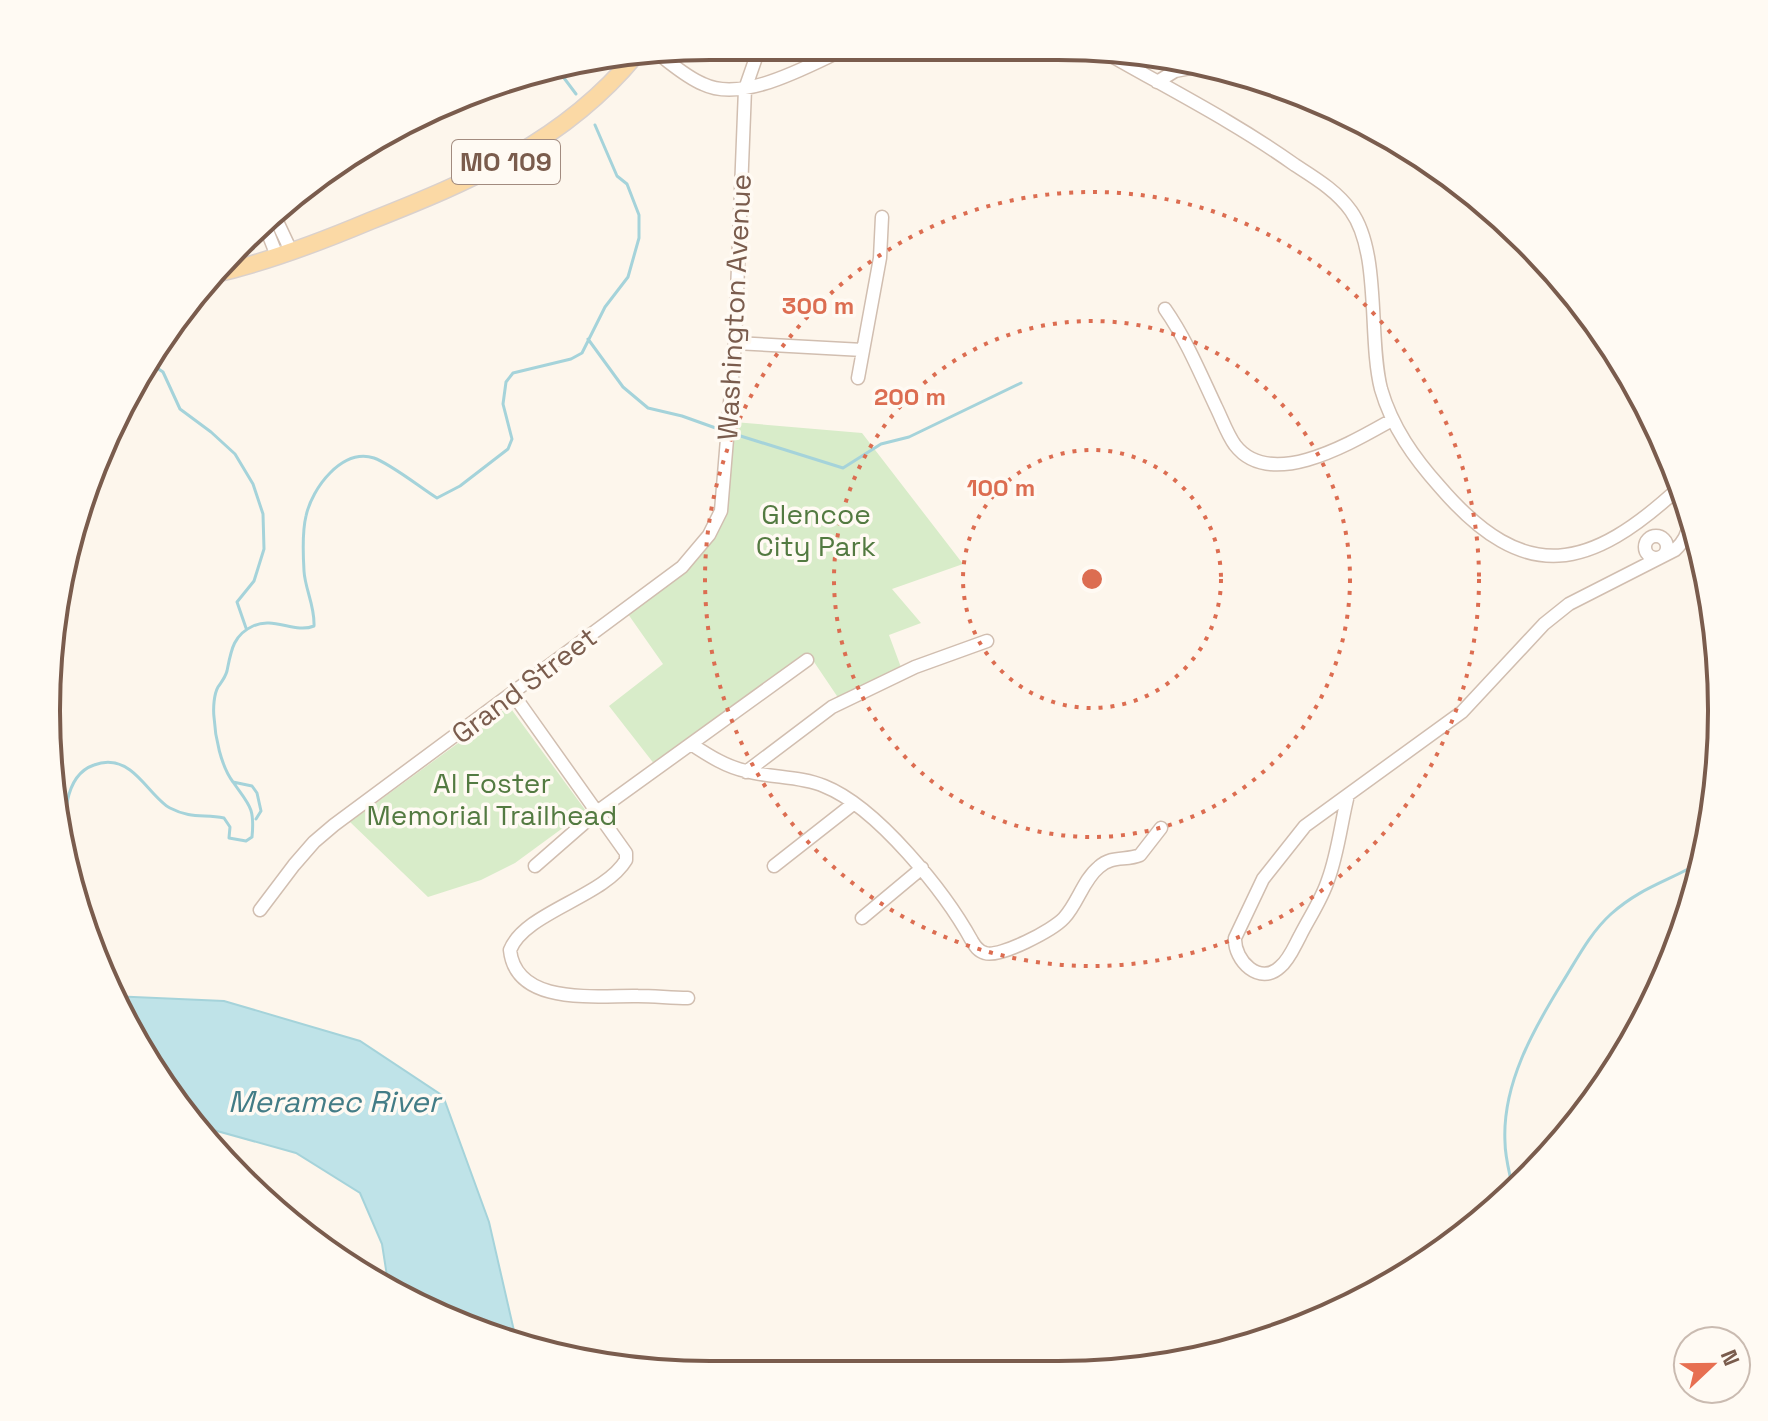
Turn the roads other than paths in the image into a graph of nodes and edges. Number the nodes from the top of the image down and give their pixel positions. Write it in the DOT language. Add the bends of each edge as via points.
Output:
graph roads {
  1 [pos="755,60"];
  2 [pos="819,60"];
  3 [pos="669,61"];
  4 [pos="1126,64"];
  5 [pos="626,66"];
  6 [pos="1176,71"];
  7 [pos="1157,82"];
  8 [pos="745,89"];
  9 [pos="882,217"];
  10 [pos="277,226"];
  11 [pos="270,232"];
  12 [pos="284,254"];
  13 [pos="234,268"];
  14 [pos="1165,309"];
  15 [pos="735,343"];
  16 [pos="863,350"];
  17 [pos="858,378"];
  18 [pos="1392,420"];
  19 [pos="1672,498"];
  20 [pos="716,524"];
  21 [pos="1682,530"];
  22 [pos="1684,537"];
  23 [pos="1635,570"];
  24 [pos="987,641"];
  25 [pos="807,660"];
  26 [pos="513,694"];
  27 [pos="691,744"];
  28 [pos="746,772"];
  29 [pos="1348,795"];
  30 [pos="853,804"];
  31 [pos="598,811"];
  32 [pos="1320,813"];
  33 [pos="1341,824"];
  34 [pos="1161,828"];
  35 [pos="535,866"];
  36 [pos="774,866"];
  37 [pos="922,868"];
  38 [pos="260,910"];
  39 [pos="862,918"];
  40 [pos="688,998"];
  1 -- 8 [label="street, Washington Avenue"];
  2 -- 8 [label="street"];
  3 -- 8 [label="street" via="704,85"];
  4 -- 7 [label="street"];
  5 -- 12 [label="main road, MO 109" via="567,122 497,167"];
  6 -- 7 [label="street"];
  7 -- 18 [label="street" via="1259,139 1325,185 1353,214 1365,247 1378,371"];
  8 -- 15 [label="street, Washington Avenue"];
  9 -- 16 [label="street"];
  10 -- 12 [label="street"];
  11 -- 12 [label="street"];
  12 -- 13 [label="main road, MO 109"];
  14 -- 18 [label="street" via="1182,333 1234,443 1253,459 1276,465 1303,462"];
  15 -- 16 [label="street"];
  15 -- 20 [label="street, Washington Avenue"];
  16 -- 17 [label="street"];
  18 -- 19 [label="street" via="1425,470 1464,514 1500,542 1537,555 1568,555 1605,543"];
  20 -- 26 [label="street, Grand Street" via="682,567"];
  21 -- 23 [label="street" via="1673,538 1661,538 1666,549 1660,557 1650,556 1645,548"];
  22 -- 23 [label="street" via="1659,560"];
  23 -- 29 [label="street" via="1569,604 1462,712"];
  24 -- 28 [label="street" via="915,667 832,707"];
  25 -- 27 [label="street"];
  26 -- 31 [label="street"];
  26 -- 38 [label="street, Grand Street" via="323,834"];
  27 -- 28 [label="street"];
  27 -- 31 [label="street"];
  28 -- 30 [label="street" via="810,781"];
  29 -- 32 [label="street"];
  29 -- 33 [label="street"];
  30 -- 36 [label="street"];
  30 -- 37 [label="street"];
  31 -- 35 [label="street"];
  31 -- 40 [label="street" via="626,860 602,883 521,932 510,950 515,968 532,984 570,997"];
  32 -- 33 [label="street"];
  32 -- 33 [label="street" via="1263,879 1235,938 1240,962 1256,972 1280,968 1293,948 1328,880"];
  34 -- 37 [label="street" via="1140,855 1113,858 1098,867 1057,924 992,954 979,950"];
  37 -- 39 [label="street"];
}
